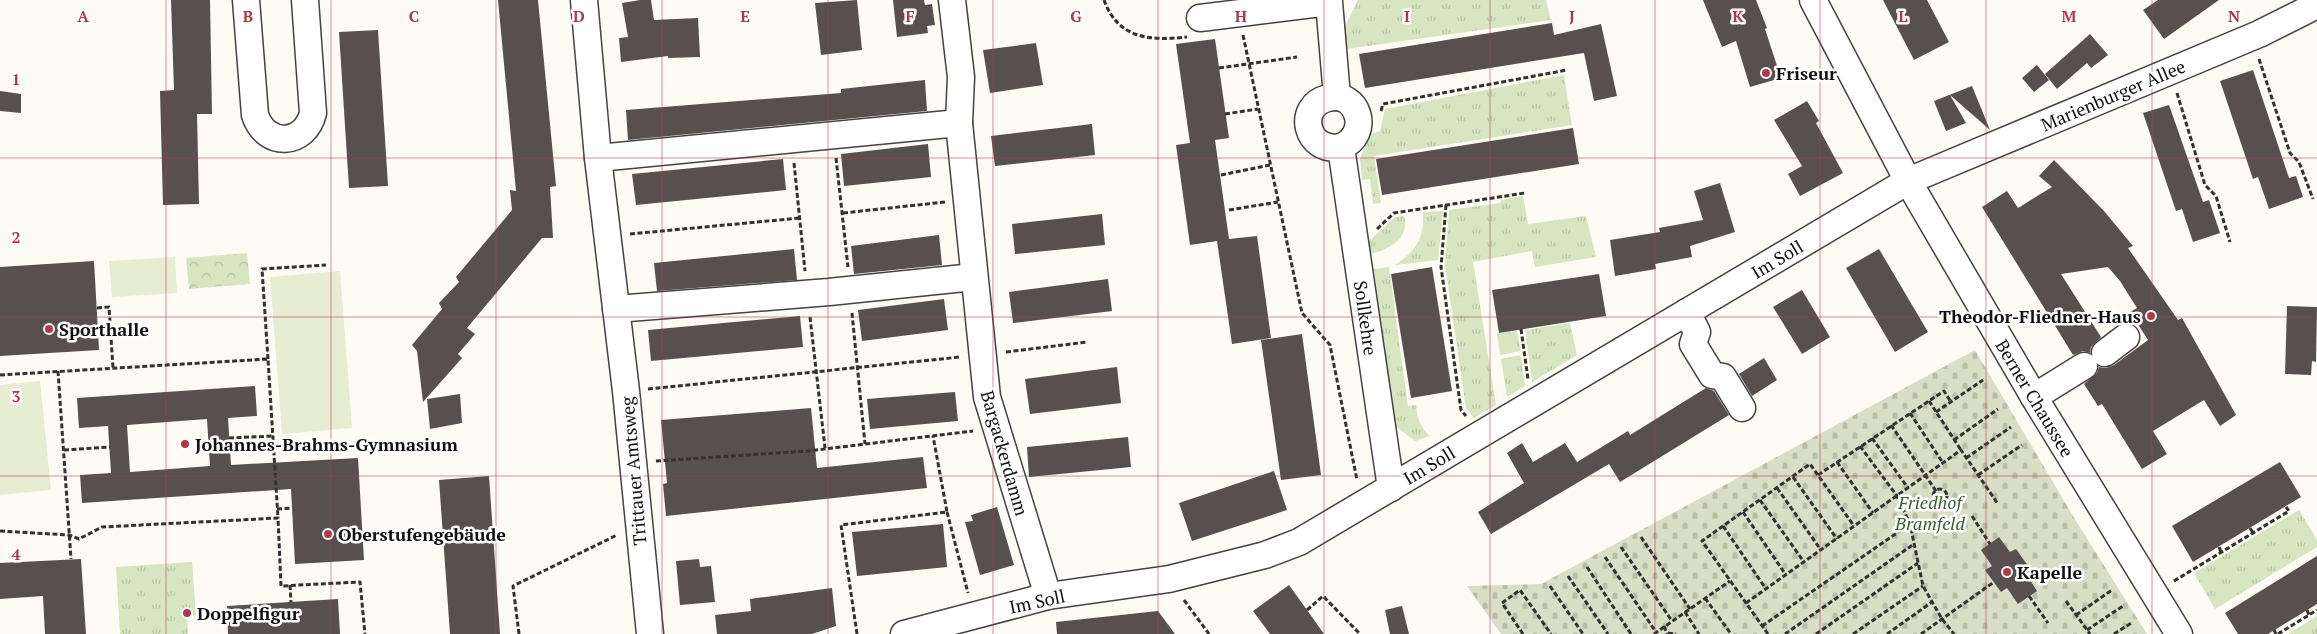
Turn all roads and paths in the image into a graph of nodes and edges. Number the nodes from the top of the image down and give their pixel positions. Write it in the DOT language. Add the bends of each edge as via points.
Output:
graph roads {
  1 [pos="246,0"];
  2 [pos="305,0"];
  3 [pos="584,0"];
  4 [pos="952,0"];
  5 [pos="1104,0"];
  6 [pos="1813,0"];
  7 [pos="2317,5"];
  8 [pos="1197,27"];
  9 [pos="1242,30"];
  10 [pos="2251,36"];
  11 [pos="1297,58"];
  12 [pos="1249,64"];
  13 [pos="1219,68"];
  14 [pos="1567,70"];
  15 [pos="2170,71"];
  16 [pos="1337,97"];
  17 [pos="1258,108"];
  18 [pos="1226,114"];
  19 [pos="960,123"];
  20 [pos="1348,141"];
  21 [pos="598,158"];
  22 [pos="1270,165"];
  23 [pos="1221,175"];
  24 [pos="1908,181"];
  25 [pos="1525,192"];
  26 [pos="2313,199"];
  27 [pos="967,200"];
  28 [pos="1278,202"];
  29 [pos="1446,205"];
  30 [pos="1229,210"];
  31 [pos="843,213"];
  32 [pos="800,218"];
  33 [pos="607,236"];
  34 [pos="2230,242"];
  35 [pos="1356,248"];
  36 [pos="326,265"];
  37 [pos="974,277"];
  38 [pos="96,308"];
  39 [pos="616,309"];
  40 [pos="1687,312"];
  41 [pos="1521,329"];
  42 [pos="2126,337"];
  43 [pos="1087,342"];
  44 [pos="982,355"];
  45 [pos="268,359"];
  46 [pos="113,368"];
  47 [pos="58,371"];
  48 [pos="0,375"];
  49 [pos="1983,380"];
  50 [pos="626,391"];
  51 [pos="2034,397"];
  52 [pos="1929,401"];
  53 [pos="1951,402"];
  54 [pos="1531,404"];
  55 [pos="1742,408"];
  56 [pos="1998,410"];
  57 [pos="1936,412"];
  58 [pos="1910,413"];
  59 [pos="1891,425"];
  60 [pos="2011,427"];
  61 [pos="997,429"];
  62 [pos="1480,435"];
  63 [pos="273,436"];
  64 [pos="933,436"];
  65 [pos="229,438"];
  66 [pos="1872,438"];
  67 [pos="1954,440"];
  68 [pos="2022,445"];
  69 [pos="1860,446"];
  70 [pos="110,447"];
  71 [pos="64,450"];
  72 [pos="1961,450"];
  73 [pos="1966,458"];
  74 [pos="1837,462"];
  75 [pos="633,463"];
  76 [pos="1943,463"];
  77 [pos="1818,475"];
  78 [pos="1978,475"];
  79 [pos="1925,476"];
  80 [pos="1793,477"];
  81 [pos="1777,488"];
  82 [pos="1908,488"];
  83 [pos="1936,491"];
  84 [pos="1381,494"];
  85 [pos="1897,496"];
  86 [pos="1760,500"];
  87 [pos="1998,504"];
  88 [pos="2286,506"];
  89 [pos="292,508"];
  90 [pos="277,509"];
  91 [pos="947,512"];
  92 [pos="1743,512"];
  93 [pos="1872,513"];
  94 [pos="1972,516"];
  95 [pos="278,518"];
  96 [pos="638,524"];
  97 [pos="1910,524"];
  98 [pos="1724,526"];
  99 [pos="1854,526"];
  100 [pos="2250,528"];
  101 [pos="0,532"];
  102 [pos="2253,532"];
  103 [pos="69,534"];
  104 [pos="1641,537"];
  105 [pos="1837,539"];
  106 [pos="1914,544"];
  107 [pos="1990,544"];
  108 [pos="1621,547"];
  109 [pos="2218,547"];
  110 [pos="1822,550"];
  111 [pos="2221,552"];
  112 [pos="1605,557"];
  113 [pos="71,559"];
  114 [pos="1804,562"];
  115 [pos="1918,563"];
  116 [pos="1586,567"];
  117 [pos="1786,575"];
  118 [pos="1568,576"];
  119 [pos="1169,579"];
  120 [pos="1730,581"];
  121 [pos="1994,582"];
  122 [pos="290,585"];
  123 [pos="1550,586"];
  124 [pos="1922,586"];
  125 [pos="1766,589"];
  126 [pos="2112,590"];
  127 [pos="2154,593"];
  128 [pos="1048,596"];
  129 [pos="2029,596"];
  130 [pos="1705,598"];
  131 [pos="2066,600"];
  132 [pos="291,602"];
  133 [pos="1932,602"];
  134 [pos="1746,603"];
  135 [pos="2123,606"];
  136 [pos="1690,608"];
  137 [pos="1307,610"];
  138 [pos="2307,610"];
  139 [pos="2317,610"];
  140 [pos="1684,612"];
  141 [pos="2076,615"];
  142 [pos="2309,615"];
  143 [pos="974,616"];
  144 [pos="1942,619"];
  145 [pos="1672,621"];
  146 [pos="2133,622"];
  147 [pos="2048,623"];
  148 [pos="1664,626"];
  149 [pos="1762,626"];
  150 [pos="2087,630"];
  151 [pos="1655,633"];
  152 [pos="1668,633"];
  153 [pos="2276,633"];
  154 [pos="365,634"];
  155 [pos="519,634"];
  156 [pos="650,634"];
  157 [pos="857,634"];
  158 [pos="904,634"];
  159 [pos="1208,634"];
  160 [pos="1360,634"];
  161 [pos="1523,634"];
  162 [pos="1551,634"];
  163 [pos="1583,634"];
  164 [pos="1608,634"];
  165 [pos="1631,634"];
  166 [pos="1676,634"];
  167 [pos="1699,634"];
  168 [pos="1731,634"];
  169 [pos="1768,634"];
  170 [pos="1785,634"];
  171 [pos="1816,634"];
  172 [pos="1853,634"];
  173 [pos="1887,634"];
  174 [pos="1921,634"];
  175 [pos="1954,634"];
  176 [pos="2090,634"];
  177 [pos="2114,634"];
  178 [pos="2179,634"];
  1 -- 2 [label="street" via="255,115 262,129 280,139 297,136 305,130 313,113"];
  3 -- 21 [label="street, Trittauer Amtsweg"];
  4 -- 19 [label="street, Bargackerdamm" via="961,77"];
  5 -- 8 [label="path" via="1116,22 1148,39"];
  6 -- 24 [label="street, Berner Chaussee"];
  7 -- 10 [label="street, Marienburger Allee"];
  8 -- 16 [label="street" via="1329,2"];
  9 -- 12 [label="path"];
  10 -- 15 [label="street, Marienburger Allee"];
  10 -- 26 [label="path" via="2290,153 2299,162"];
  11 -- 12 [label="path"];
  12 -- 13 [label="path"];
  12 -- 17 [label="path"];
  14 -- 20 [label="path" via="1383,104 1378,124"];
  15 -- 24 [label="street, Marienburger Allee"];
  15 -- 34 [label="path" via="2205,185 2216,196"];
  16 -- 20 [label="street, Sollkehre" via="1347,101 1356,111 1359,123"];
  16 -- 20 [label="street" via="1316,104 1310,114 1308,128 1316,142 1323,146 1335,148"];
  17 -- 18 [label="path"];
  17 -- 22 [label="path"];
  19 -- 21 [label="street"];
  19 -- 27 [label="street, Bargackerdamm"];
  20 -- 35 [label="street, Sollkehre"];
  21 -- 33 [label="street, Trittauer Amtsweg"];
  22 -- 23 [label="path"];
  22 -- 28 [label="path"];
  24 -- 40 [label="street, Im Soll"];
  24 -- 51 [label="street, Berner Chaussee"];
  25 -- 29 [label="path"];
  27 -- 31 [label="path"];
  27 -- 37 [label="street, Bargackerdamm"];
  28 -- 30 [label="path"];
  28 -- 84 [label="path" via="1302,313 1330,345 1359,488"];
  29 -- 35 [label="path" via="1394,214"];
  29 -- 62 [label="path" via="1441,267 1461,410"];
  32 -- 33 [label="path"];
  33 -- 39 [label="street, Trittauer Amtsweg"];
  35 -- 84 [label="street, Sollkehre"];
  36 -- 45 [label="path" via="262,269"];
  37 -- 39 [label="street"];
  37 -- 44 [label="street, Bargackerdamm"];
  38 -- 46 [label="path" via="109,307"];
  39 -- 50 [label="street, Trittauer Amtsweg"];
  40 -- 54 [label="street, Im Soll"];
  40 -- 55 [label="street" via="1697,332 1693,344 1712,375 1723,377"];
  41 -- 54 [label="path"];
  42 -- 51 [label="street"];
  43 -- 44 [label="path"];
  44 -- 50 [label="path"];
  44 -- 61 [label="street, Bargackerdamm" via="987,397"];
  45 -- 46 [label="path"];
  45 -- 63 [label="path"];
  46 -- 47 [label="path"];
  47 -- 48 [label="path"];
  47 -- 71 [label="path"];
  49 -- 53 [label="path"];
  50 -- 75 [label="street, Trittauer Amtsweg"];
  51 -- 127 [label="street, Berner Chaussee"];
  52 -- 53 [label="path" via="1944,391"];
  52 -- 57 [label="path"];
  52 -- 58 [label="path"];
  53 -- 57 [label="path"];
  54 -- 62 [label="street, Im Soll"];
  56 -- 67 [label="path"];
  57 -- 67 [label="path"];
  58 -- 59 [label="path"];
  58 -- 76 [label="path"];
  59 -- 66 [label="path"];
  59 -- 79 [label="path"];
  60 -- 73 [label="path"];
  61 -- 64 [label="path"];
  61 -- 128 [label="street, Bargackerdamm"];
  62 -- 84 [label="street, Im Soll"];
  63 -- 65 [label="path"];
  63 -- 90 [label="path"];
  64 -- 75 [label="path" via="808,451"];
  64 -- 91 [label="path"];
  66 -- 69 [label="path"];
  66 -- 82 [label="path"];
  67 -- 72 [label="path"];
  68 -- 78 [label="path"];
  69 -- 74 [label="path"];
  69 -- 85 [label="path"];
  70 -- 71 [label="path"];
  71 -- 103 [label="path"];
  72 -- 73 [label="path"];
  72 -- 76 [label="path"];
  73 -- 78 [label="path"];
  74 -- 77 [label="path"];
  74 -- 93 [label="path"];
  75 -- 96 [label="street, Trittauer Amtsweg"];
  76 -- 79 [label="path"];
  77 -- 80 [label="path" via="1810,464"];
  77 -- 99 [label="path"];
  78 -- 87 [label="path"];
  79 -- 82 [label="path"];
  79 -- 83 [label="path"];
  80 -- 81 [label="path"];
  80 -- 105 [label="path"];
  81 -- 86 [label="path"];
  81 -- 110 [label="path"];
  82 -- 85 [label="path"];
  83 -- 83 [label="path" via="1943,490 1946,494 1942,503 1933,498"];
  84 -- 119 [label="street, Im Soll" via="1299,542 1265,555"];
  85 -- 93 [label="path"];
  85 -- 97 [label="path"];
  86 -- 92 [label="path"];
  86 -- 114 [label="path"];
  88 -- 102 [label="path" via="2289,511"];
  89 -- 90 [label="path"];
  90 -- 95 [label="path"];
  91 -- 143 [label="path"];
  91 -- 157 [label="path" via="841,525"];
  92 -- 98 [label="path"];
  92 -- 117 [label="path"];
  93 -- 99 [label="path"];
  94 -- 107 [label="path"];
  95 -- 103 [label="path" via="102,527 79,539"];
  95 -- 122 [label="path" via="281,586"];
  96 -- 155 [label="path" via="513,586"];
  96 -- 156 [label="street, Trittauer Amtsweg"];
  97 -- 106 [label="path"];
  97 -- 149 [label="path"];
  98 -- 120 [label="path" via="1702,542"];
  98 -- 125 [label="path"];
  99 -- 105 [label="path"];
  100 -- 102 [label="path"];
  101 -- 103 [label="path"];
  102 -- 111 [label="path"];
  103 -- 113 [label="path"];
  104 -- 136 [label="path"];
  105 -- 110 [label="path"];
  106 -- 115 [label="path"];
  106 -- 170 [label="path"];
  108 -- 145 [label="path"];
  109 -- 111 [label="path"];
  110 -- 114 [label="path"];
  111 -- 127 [label="path"];
  112 -- 151 [label="path"];
  114 -- 117 [label="path"];
  115 -- 124 [label="path"];
  115 -- 171 [label="path"];
  116 -- 165 [label="path"];
  117 -- 125 [label="path"];
  118 -- 164 [label="path"];
  119 -- 128 [label="street, Im Soll"];
  119 -- 159 [label="path"];
  120 -- 130 [label="path"];
  120 -- 134 [label="path"];
  121 -- 144 [label="path"];
  122 -- 132 [label="path"];
  122 -- 154 [label="path" via="360,582"];
  123 -- 163 [label="path"];
  124 -- 133 [label="path"];
  124 -- 172 [label="path"];
  125 -- 134 [label="path"];
  126 -- 141 [label="path"];
  127 -- 178 [label="street, Berner Chaussee"];
  128 -- 143 [label="street, Im Soll"];
  129 -- 147 [label="path"];
  130 -- 136 [label="path"];
  130 -- 168 [label="path"];
  131 -- 141 [label="path"];
  133 -- 144 [label="path"];
  133 -- 173 [label="path"];
  134 -- 149 [label="path"];
  135 -- 150 [label="path"];
  136 -- 140 [label="path"];
  137 -- 160 [label="path" via="1323,596"];
  138 -- 142 [label="path"];
  139 -- 142 [label="path"];
  140 -- 145 [label="path"];
  140 -- 167 [label="path"];
  141 -- 150 [label="path"];
  142 -- 153 [label="path"];
  143 -- 158 [label="street, Im Soll"];
  144 -- 174 [label="path"];
  144 -- 175 [label="path"];
  145 -- 148 [label="path"];
  146 -- 177 [label="path"];
  148 -- 151 [label="path"];
  148 -- 152 [label="path"];
  149 -- 169 [label="path"];
  150 -- 176 [label="path"];
  152 -- 166 [label="path"];
  161 -- 162 [label="path" via="1502,603 1520,590"];
}
